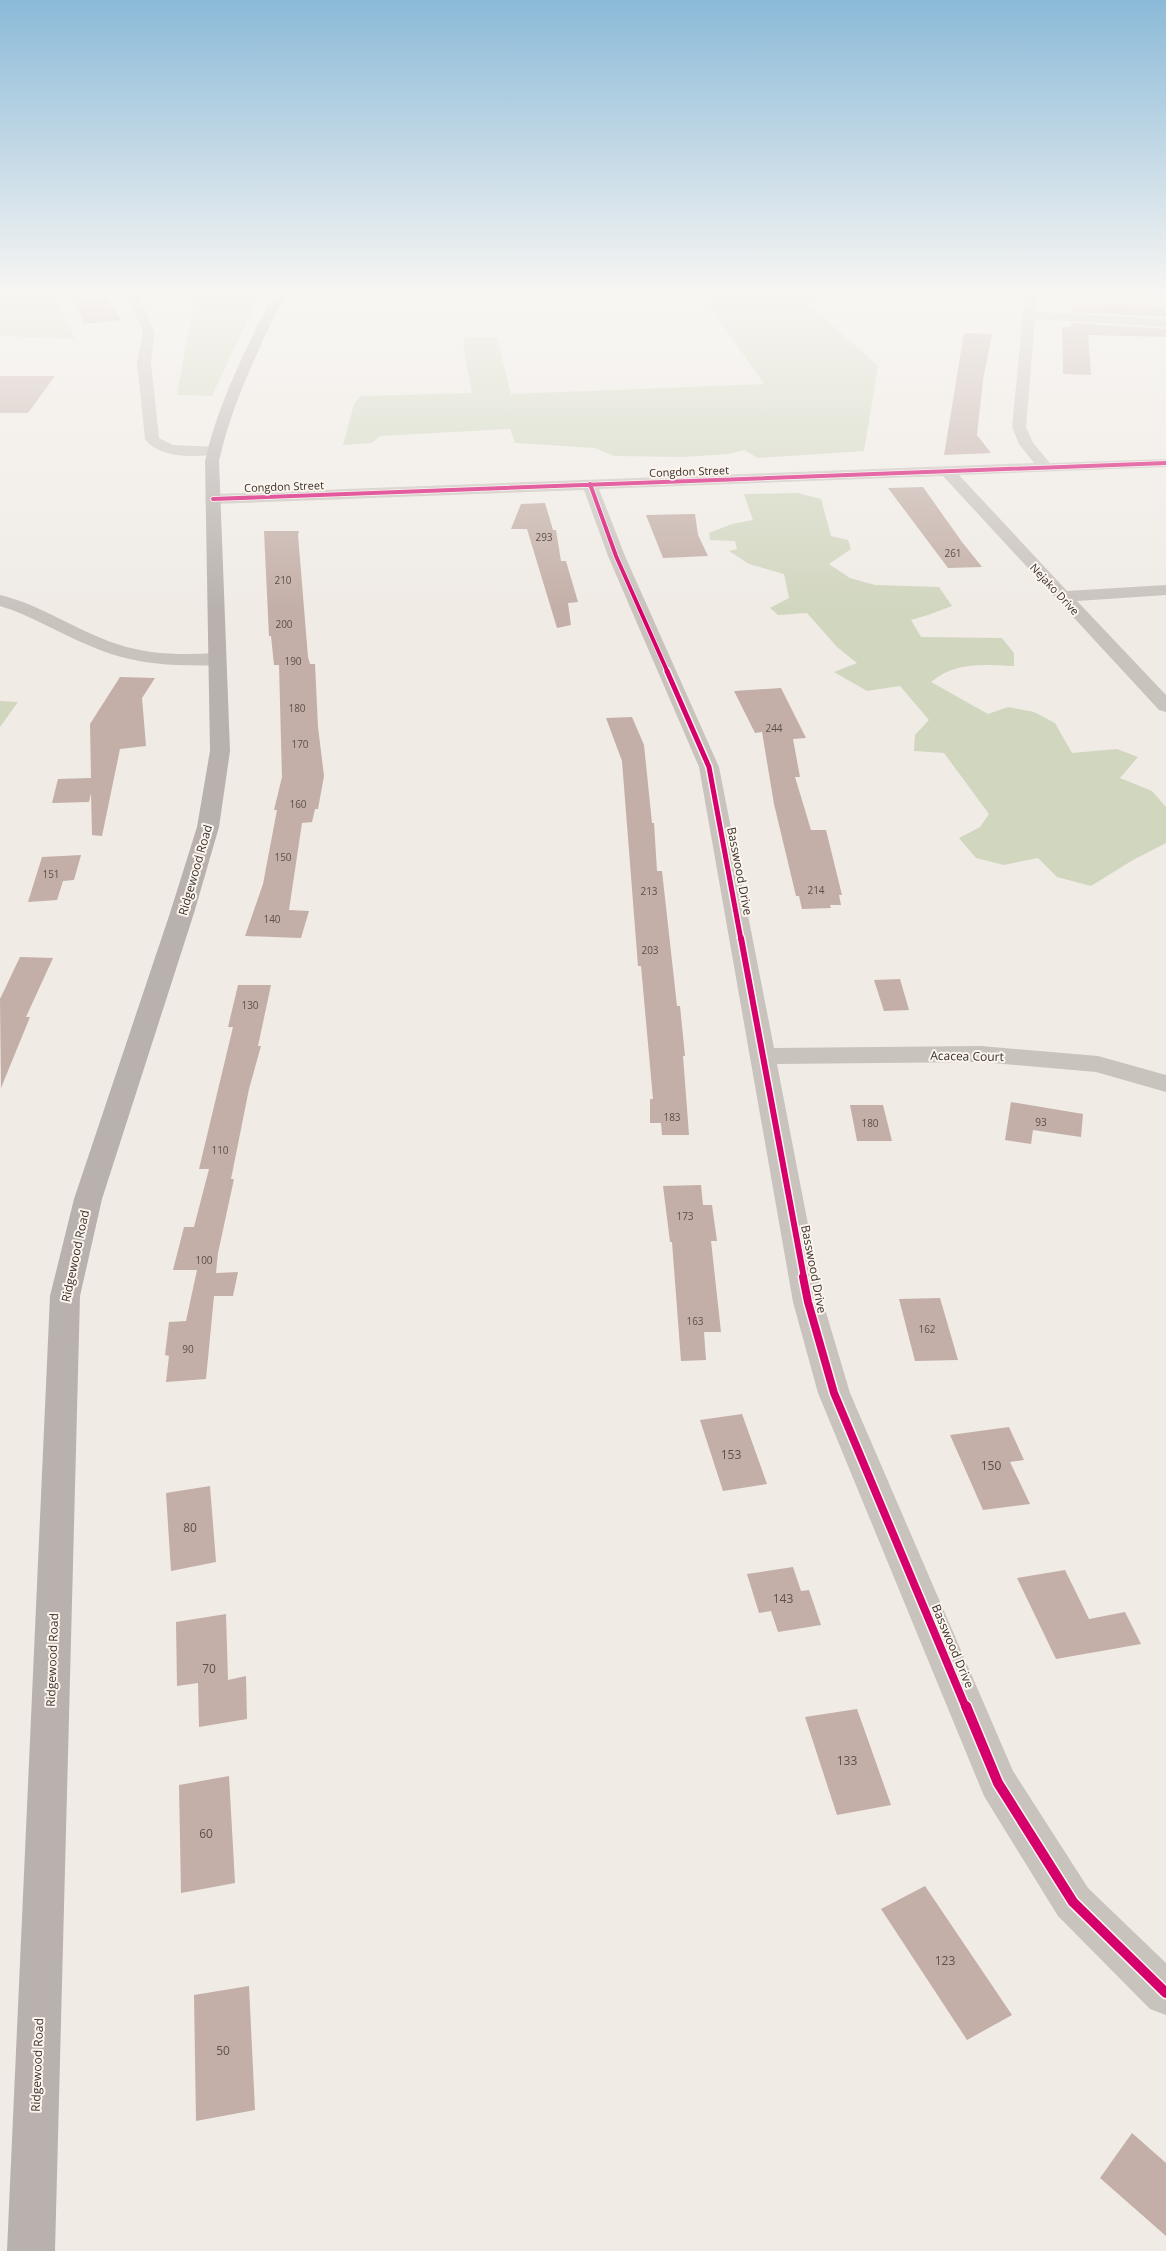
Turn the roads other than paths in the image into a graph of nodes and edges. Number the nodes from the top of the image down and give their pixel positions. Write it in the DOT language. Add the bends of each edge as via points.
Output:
graph roads {
  1 [pos="148,400"];
  2 [pos="231,400"];
  3 [pos="1022,400"];
  4 [pos="215,450"];
  5 [pos="1166,463"];
  6 [pos="1046,467"];
  7 [pos="947,471"];
  8 [pos="590,484"];
  9 [pos="213,499"];
  10 [pos="1166,590"];
  11 [pos="1063,597"];
  12 [pos="0,600"];
  13 [pos="217,659"];
  14 [pos="1166,706"];
  15 [pos="764,1056"];
  16 [pos="1166,1084"];
  17 [pos="1166,1993"];
  18 [pos="31,2251"];
  1 -- 4 [label="street" via="152,439 158,445 172,449"];
  2 -- 4 [label="main road, Ridgewood Road" via="220,426"];
  3 -- 6 [label="street" via="1021,436"];
  4 -- 9 [label="main road, Ridgewood Road" via="212,461"];
  5 -- 6 [label="street, Congdon Street"];
  6 -- 7 [label="street, Congdon Street"];
  7 -- 8 [label="street, Congdon Street"];
  7 -- 11 [label="street, Nejako Drive"];
  8 -- 9 [label="street, Congdon Street"];
  8 -- 15 [label="street, Basswood Drive" via="602,522 709,767"];
  9 -- 13 [label="main road, Ridgewood Road"];
  10 -- 11 [label="street"];
  11 -- 14 [label="street, Nejako Drive"];
  12 -- 13 [label="street" via="22,606 114,649 166,659"];
  13 -- 18 [label="main road, Ridgewood Road" via="220,752 208,827 88,1199 65,1296"];
  15 -- 16 [label="street, Acacea Court" via="981,1054 1098,1064"];
  15 -- 17 [label="street, Basswood Drive" via="808,1302 834,1393 998,1783 1073,1902"];
}
